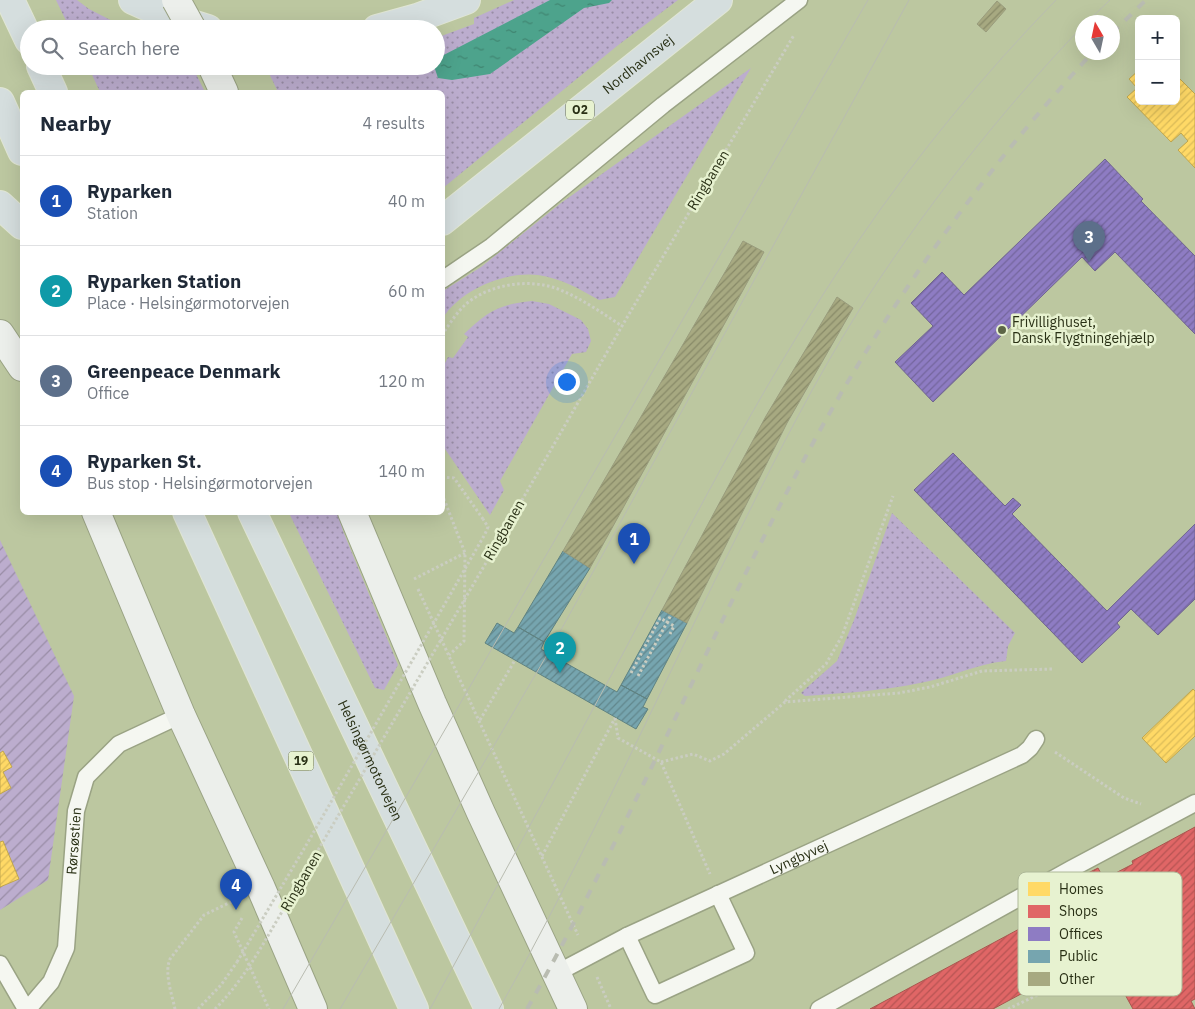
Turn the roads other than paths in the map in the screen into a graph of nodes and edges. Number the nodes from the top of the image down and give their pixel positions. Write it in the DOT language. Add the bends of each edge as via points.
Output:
graph roads {
  1 [pos="10,0"];
  2 [pos="133,0"];
  3 [pos="176,0"];
  4 [pos="466,0"];
  5 [pos="718,0"];
  6 [pos="798,0"];
  7 [pos="179,20"];
  8 [pos="187,20"];
  9 [pos="410,20"];
  10 [pos="20,21"];
  11 [pos="45,75"];
  12 [pos="216,75"];
  13 [pos="52,90"];
  14 [pos="223,90"];
  15 [pos="0,102"];
  16 [pos="20,147"];
  17 [pos="0,205"];
  18 [pos="445,219"];
  19 [pos="20,223"];
  20 [pos="445,278"];
  21 [pos="0,334"];
  22 [pos="20,364"];
  23 [pos="97,515"];
  24 [pos="188,515"];
  25 [pos="253,515"];
  26 [pos="353,515"];
  27 [pos="181,715"];
  28 [pos="1036,739"];
  29 [pos="1195,803"];
  30 [pos="1066,872"];
  31 [pos="718,894"];
  32 [pos="1018,898"];
  33 [pos="627,936"];
  34 [pos="0,964"];
  35 [pos="557,973"];
  36 [pos="27,1009"];
  37 [pos="313,1009"];
  38 [pos="414,1009"];
  39 [pos="489,1009"];
  40 [pos="573,1009"];
  41 [pos="818,1009"];
  1 -- 10 [label="highway"];
  2 -- 7 [label="highway"];
  3 -- 8 [label="street, bridge"];
  4 -- 9 [label="highway"];
  5 -- 18 [label="highway, Nordhavnsvej / O2"];
  6 -- 20 [label="lane" via="663,105 492,246"];
  11 -- 13 [label="highway"];
  12 -- 14 [label="street"];
  15 -- 16 [label="highway"];
  17 -- 19 [label="highway"];
  21 -- 22 [label="street"];
  23 -- 27 [label="street"];
  24 -- 38 [label="highway, 19"];
  25 -- 39 [label="highway, Helsingørmotorvejen"];
  26 -- 35 [label="street" via="481,814"];
  27 -- 36 [label="lane, Rørsøstien" via="119,744 86,777 76,811 66,948 51,982"];
  27 -- 37 [label="street"];
  28 -- 31 [label="lane, Lyngbyvej" via="1022,755"];
  29 -- 30 [label="lane"];
  31 -- 33 [label="lane, Lyngbyvej"];
  31 -- 33 [label="lane" via="746,954 655,995"];
  32 -- 41 [label="lane"];
  33 -- 35 [label="lane, Lyngbyvej"];
  34 -- 36 [label="lane, Rørsøstien"];
  35 -- 40 [label="street"];
}
